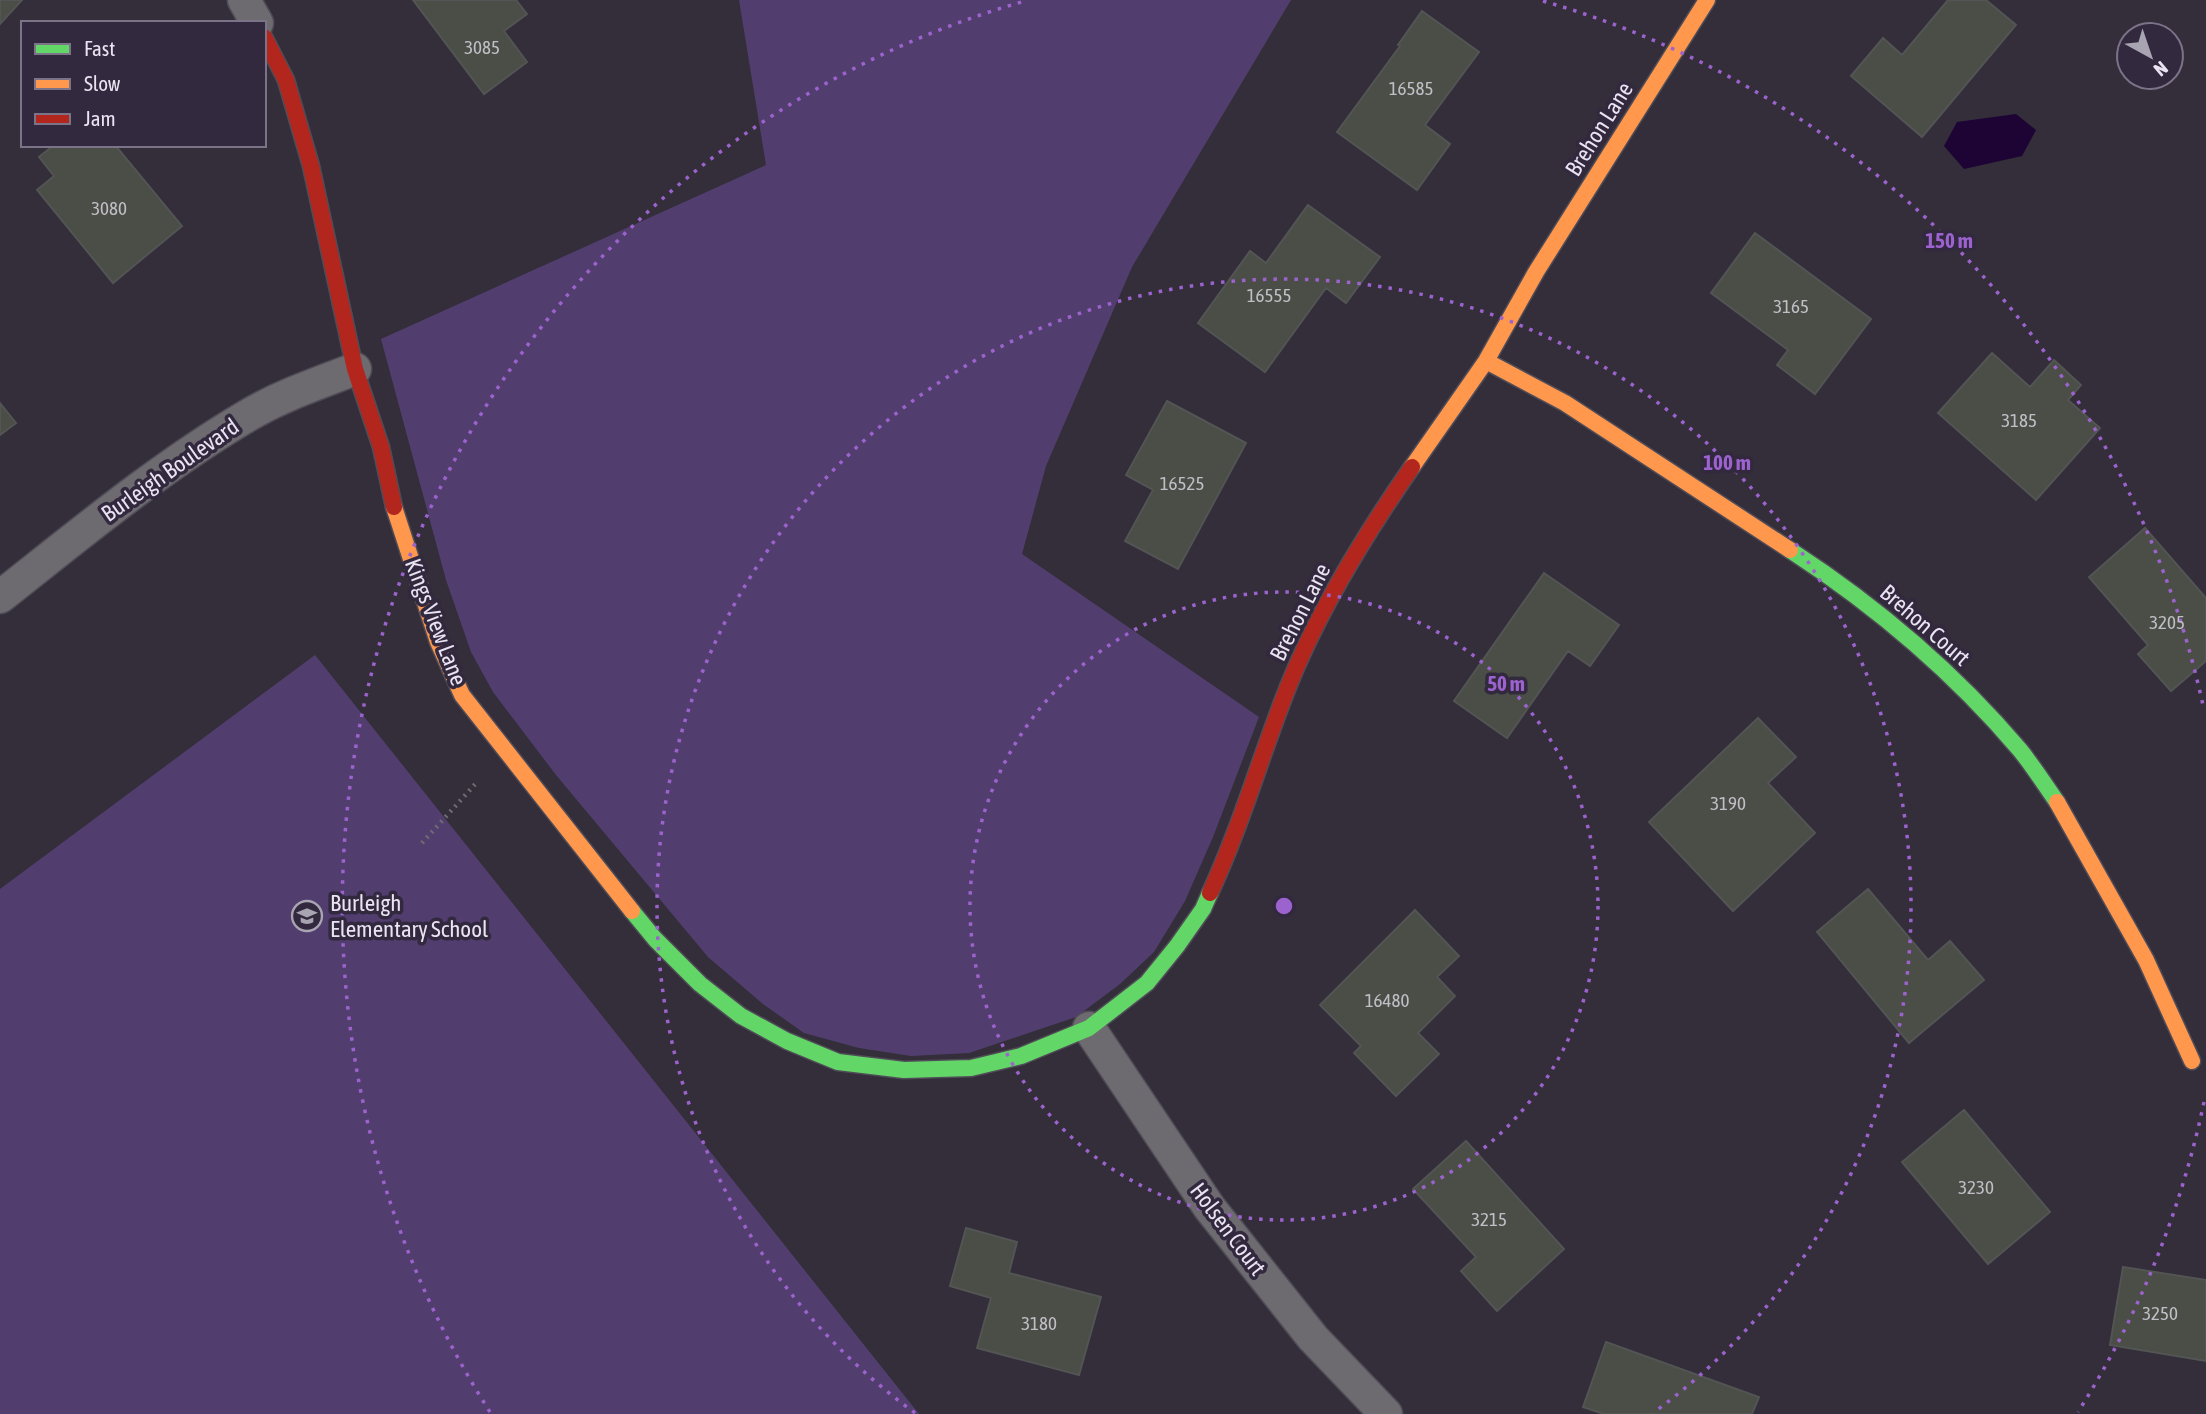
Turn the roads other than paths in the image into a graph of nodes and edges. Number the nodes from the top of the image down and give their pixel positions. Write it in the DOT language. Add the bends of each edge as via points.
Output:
graph roads {
  1 [pos="244,0"];
  2 [pos="1707,0"];
  3 [pos="256,21"];
  4 [pos="266,41"];
  5 [pos="1486,361"];
  6 [pos="355,369"];
  7 [pos="0,597"];
  8 [pos="1089,1028"];
  9 [pos="2192,1061"];
  10 [pos="838,1062"];
  11 [pos="1386,1414"];
  1 -- 3 [label="street"];
  2 -- 5 [label="street, Brehon Lane" via="1536,272"];
  4 -- 6 [label="street, Kings View Lane" via="286,80 312,166"];
  5 -- 8 [label="street, Brehon Lane" via="1379,514 1315,626 1288,687 1231,848 1203,909 1147,983"];
  5 -- 9 [label="street, Brehon Court" via="1565,403 1824,572 1941,666 2021,751 2066,815 2146,961"];
  6 -- 7 [label="street, Burleigh Boulevard" via="248,415 99,519"];
  6 -- 10 [label="street, Kings View Lane" via="438,642 462,695 655,939 700,984 741,1016"];
  8 -- 10 [label="street, Brehon Lane" via="1021,1056 971,1068 904,1069"];
  8 -- 11 [label="street, Holsen Court" via="1209,1207 1313,1338"];
}
